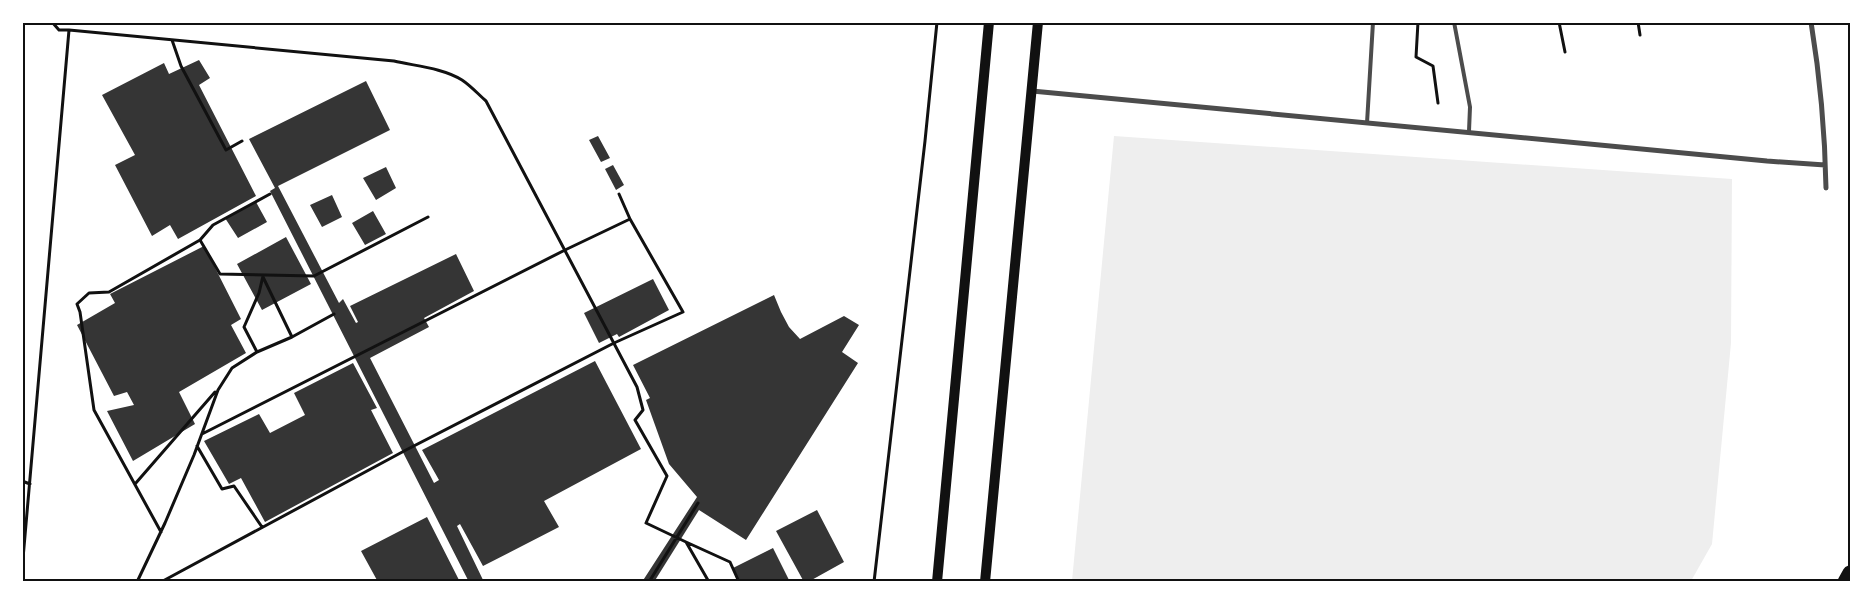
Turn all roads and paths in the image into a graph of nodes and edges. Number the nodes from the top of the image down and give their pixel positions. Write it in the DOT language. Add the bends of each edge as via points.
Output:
graph roads {
  1 [pos="52,22"];
  2 [pos="937,22"];
  3 [pos="989,22"];
  4 [pos="1038,22"];
  5 [pos="1373,22"];
  6 [pos="1418,22"];
  7 [pos="1454,22"];
  8 [pos="1559,22"];
  9 [pos="1638,22"];
  10 [pos="1810,22"];
  11 [pos="69,30"];
  12 [pos="1640,35"];
  13 [pos="172,40"];
  14 [pos="1565,52"];
  15 [pos="1032,91"];
  16 [pos="1438,103"];
  17 [pos="1367,123"];
  18 [pos="1469,131"];
  19 [pos="242,141"];
  20 [pos="1825,165"];
  21 [pos="1826,188"];
  22 [pos="270,194"];
  23 [pos="618,194"];
  24 [pos="428,217"];
  25 [pos="630,219"];
  26 [pos="200,240"];
  27 [pos="564,250"];
  28 [pos="263,276"];
  29 [pos="334,314"];
  30 [pos="292,337"];
  31 [pos="614,343"];
  32 [pos="257,352"];
  33 [pos="218,390"];
  34 [pos="202,434"];
  35 [pos="197,446"];
  36 [pos="22,482"];
  37 [pos="30,484"];
  38 [pos="135,484"];
  39 [pos="698,503"];
  40 [pos="262,527"];
  41 [pos="161,532"];
  42 [pos="676,538"];
  43 [pos="686,542"];
  44 [pos="22,570"];
  45 [pos="1850,573"];
  46 [pos="137,582"];
  47 [pos="161,582"];
  48 [pos="649,582"];
  49 [pos="709,582"];
  50 [pos="739,582"];
  51 [pos="874,582"];
  52 [pos="937,582"];
  53 [pos="985,582"];
  54 [pos="1845,582"];
  1 -- 11 [label="path" via="59,30"];
  2 -- 51 [label="path"];
  3 -- 52 [label="main road"];
  4 -- 15 [label="main road"];
  5 -- 17 [label="lane"];
  6 -- 16 [label="path" via="1416,57 1433,66"];
  7 -- 18 [label="lane" via="1470,107"];
  8 -- 14 [label="path"];
  9 -- 12 [label="path"];
  10 -- 20 [label="street" via="1821,98"];
  11 -- 13 [label="path"];
  11 -- 37 [label="path"];
  13 -- 19 [label="path" via="181,66 226,150"];
  13 -- 27 [label="path" via="394,62 461,79 486,101"];
  15 -- 17 [label="street"];
  15 -- 53 [label="main road"];
  17 -- 18 [label="street"];
  18 -- 20 [label="street"];
  20 -- 21 [label="street"];
  22 -- 26 [label="path" via="213,225"];
  23 -- 25 [label="path"];
  24 -- 28 [label="path" via="314,276"];
  25 -- 27 [label="path"];
  25 -- 31 [label="path" via="683,312"];
  26 -- 28 [label="path" via="220,274"];
  26 -- 38 [label="path" via="109,292 89,293 77,304 94,410"];
  27 -- 31 [label="path"];
  27 -- 34 [label="path"];
  28 -- 30 [label="path"];
  28 -- 32 [label="path" via="244,327"];
  29 -- 30 [label="path"];
  30 -- 32 [label="path"];
  31 -- 40 [label="path"];
  31 -- 42 [label="path" via="637,387 643,410 635,420 666,476 646,523"];
  32 -- 33 [label="path" via="232,368"];
  33 -- 34 [label="path"];
  33 -- 38 [label="path"];
  34 -- 35 [label="path"];
  35 -- 40 [label="path" via="222,489 234,486"];
  35 -- 41 [label="path"];
  36 -- 37 [label="path"];
  37 -- 44 [label="path"];
  38 -- 41 [label="path"];
  39 -- 42 [label="path"];
  40 -- 47 [label="path"];
  41 -- 46 [label="path"];
  42 -- 43 [label="path"];
  42 -- 48 [label="path"];
  43 -- 49 [label="path"];
  43 -- 50 [label="path" via="730,562"];
  45 -- 54 [label="highway"];
}
